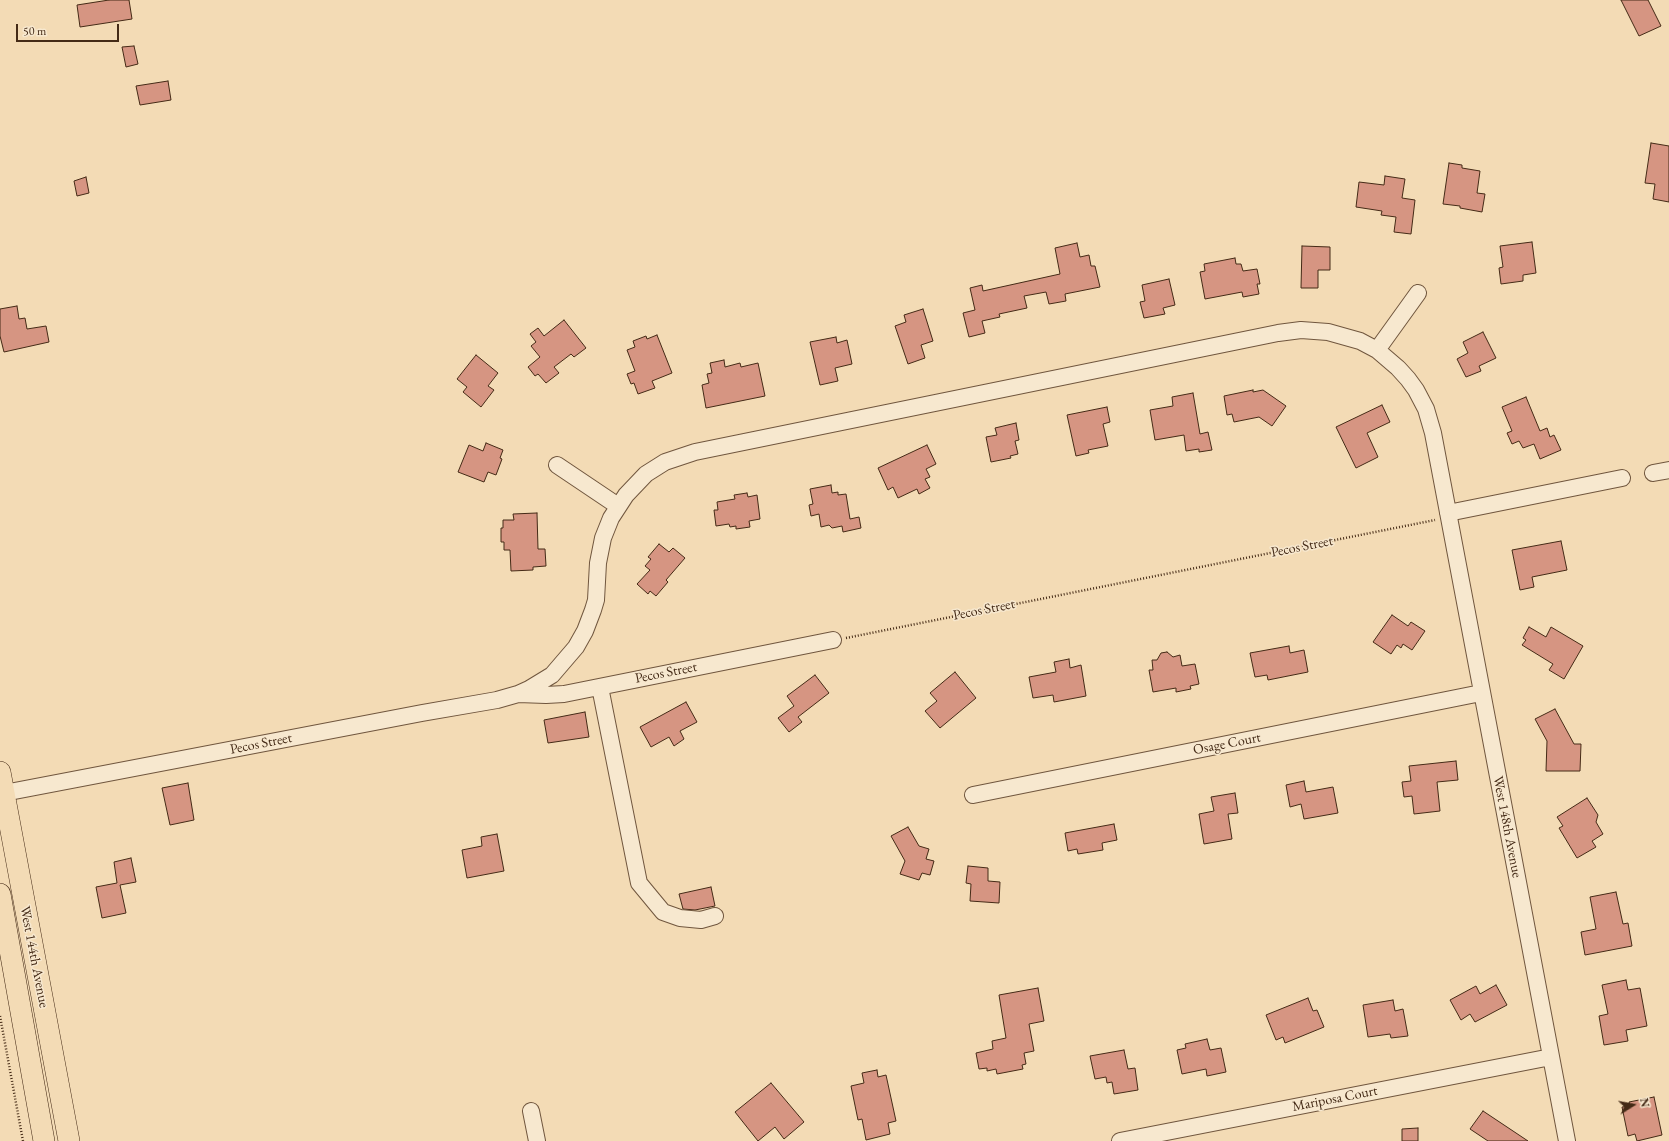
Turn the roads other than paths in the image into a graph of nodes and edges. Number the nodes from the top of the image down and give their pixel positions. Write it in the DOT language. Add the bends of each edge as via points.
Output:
graph roads {
  1 [pos="1418,293"];
  2 [pos="1377,350"];
  3 [pos="557,465"];
  4 [pos="1669,470"];
  5 [pos="1653,473"];
  6 [pos="1622,478"];
  7 [pos="618,506"];
  8 [pos="1449,515"];
  9 [pos="833,640"];
  10 [pos="600,687"];
  11 [pos="1482,693"];
  12 [pos="518,694"];
  13 [pos="0,772"];
  14 [pos="2,792"];
  15 [pos="973,795"];
  16 [pos="0,824"];
  17 [pos="0,894"];
  18 [pos="715,916"];
  19 [pos="40,984"];
  20 [pos="1551,1057"];
  21 [pos="531,1111"];
  22 [pos="44,1141"];
  23 [pos="69,1141"];
  24 [pos="537,1141"];
  25 [pos="1120,1141"];
  26 [pos="1567,1141"];
  1 -- 2 [label="street"];
  2 -- 7 [label="street, Pecos Street" via="1360,341 1328,332 1301,330 1278,333 703,450 666,462 646,474"];
  2 -- 8 [label="street, Pecos Street" via="1408,379 1426,410"];
  3 -- 7 [label="street"];
  4 -- 5 [label="street"];
  6 -- 8 [label="street"];
  7 -- 12 [label="street, Pecos Street" via="603,538 598,563 596,600 576,647 560,667 540,683"];
  8 -- 11 [label="street, West 148th Avenue"];
  9 -- 10 [label="street, Pecos Street"];
  10 -- 12 [label="street, Pecos Street" via="564,694"];
  10 -- 18 [label="street" via="639,883 663,912 680,918 701,920"];
  11 -- 15 [label="street, Osage Court"];
  11 -- 20 [label="street, West 148th Avenue"];
  12 -- 14 [label="street, Pecos Street"];
  13 -- 14 [label="main road, West 144th Avenue"];
  14 -- 19 [label="main road, West 144th Avenue"];
  16 -- 19 [label="main road" via="28,970 34,982"];
  17 -- 22 [label="main road, West 144th Avenue"];
  19 -- 23 [label="main road, West 144th Avenue"];
  20 -- 25 [label="street, Mariposa Court"];
  20 -- 26 [label="street, West 148th Avenue"];
  21 -- 24 [label="street"];
}
